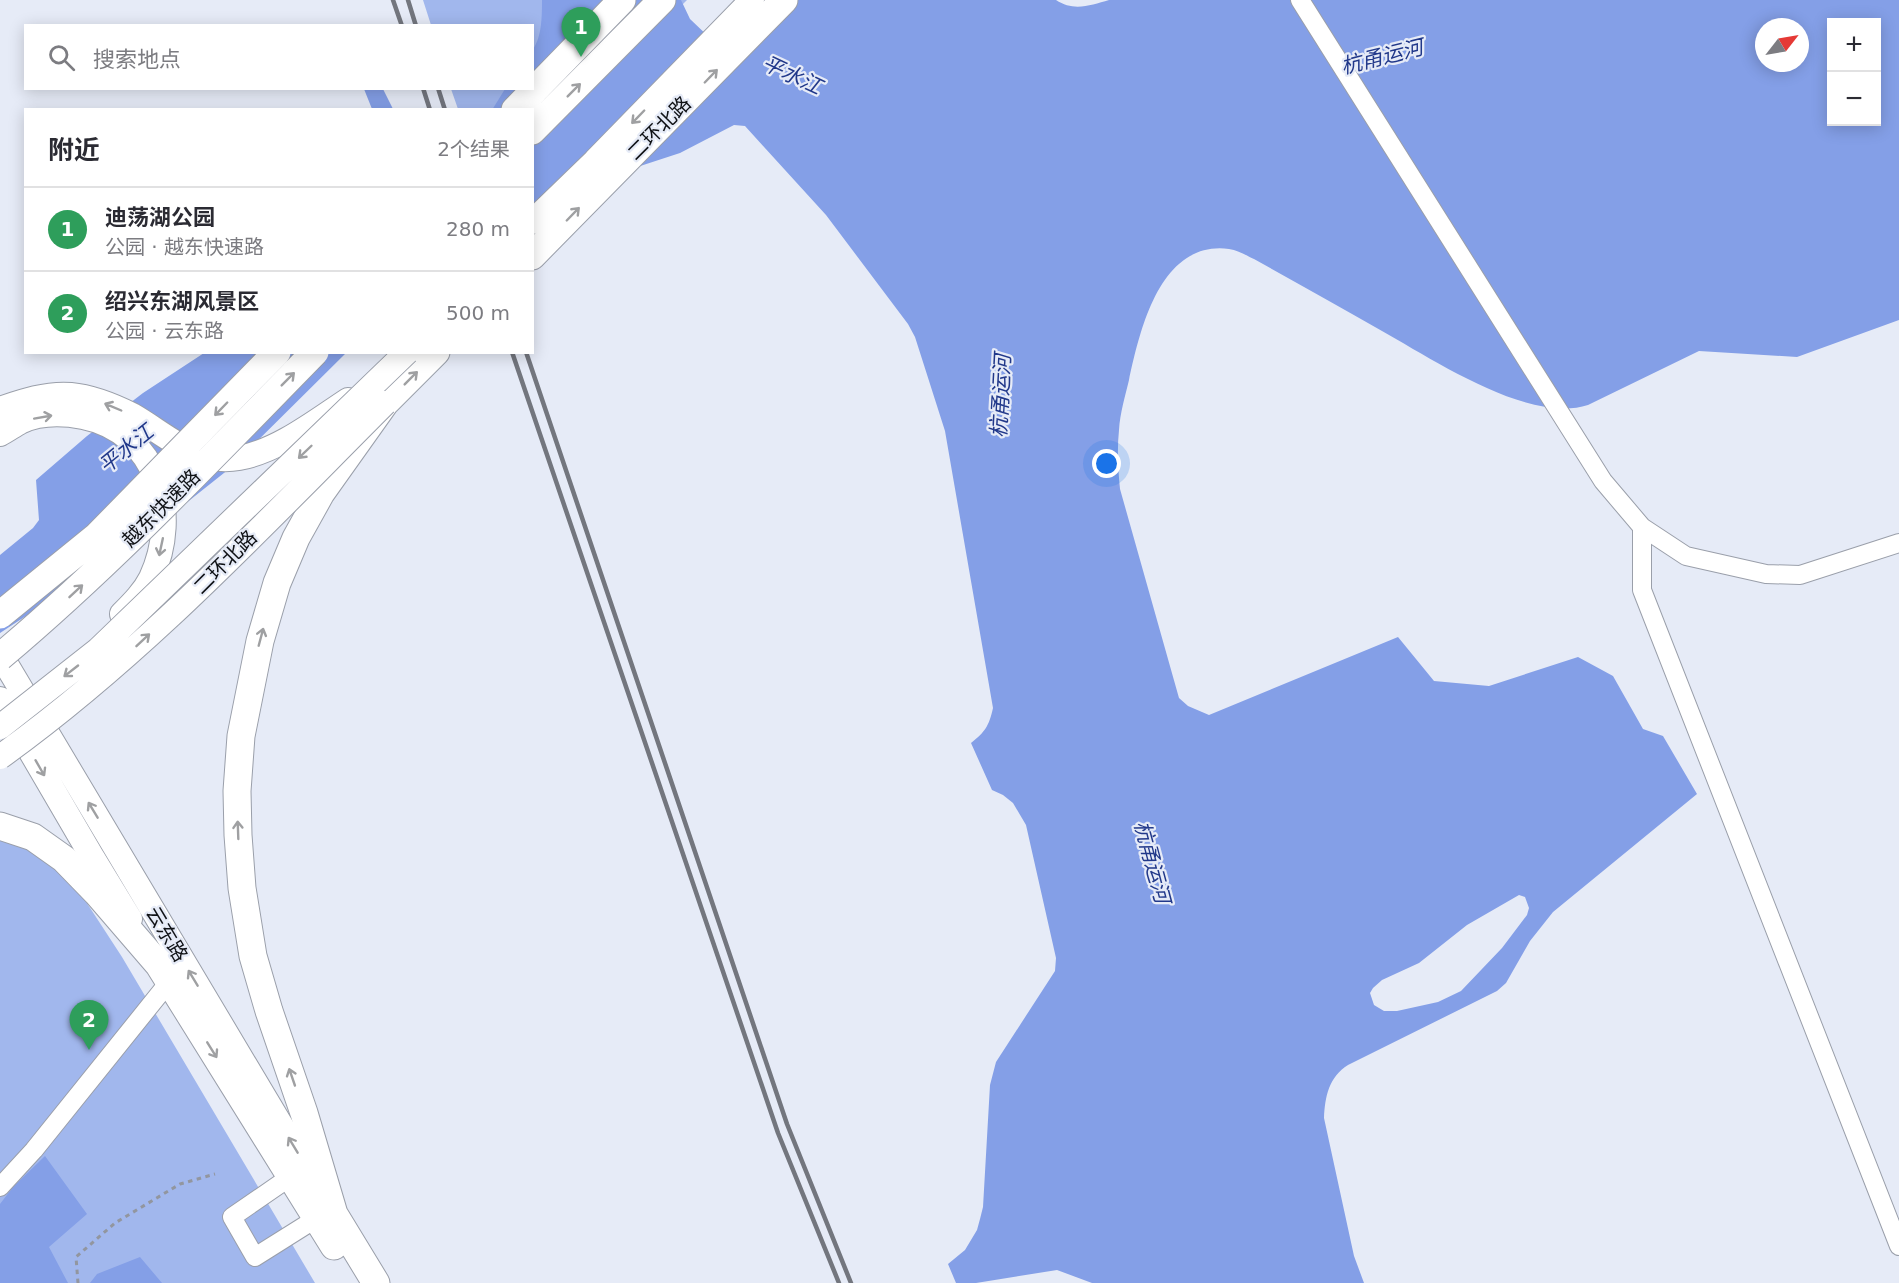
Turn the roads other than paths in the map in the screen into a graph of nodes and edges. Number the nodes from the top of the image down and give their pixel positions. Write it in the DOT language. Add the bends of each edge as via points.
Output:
graph roads {
  1 [pos="622,0"];
  2 [pos="662,0"];
  3 [pos="752,0"];
  4 [pos="784,0"];
  5 [pos="1300,0"];
  6 [pos="517,108"];
  7 [pos="534,129"];
  8 [pos="534,220"];
  9 [pos="534,254"];
  10 [pos="275,354"];
  11 [pos="313,354"];
  12 [pos="405,354"];
  13 [pos="434,354"];
  14 [pos="387,373"];
  15 [pos="385,403"];
  16 [pos="0,409"];
  17 [pos="0,434"];
  18 [pos="1642,527"];
  19 [pos="1899,543"];
  20 [pos="0,615"];
  21 [pos="98,650"];
  22 [pos="0,656"];
  23 [pos="0,699"];
  24 [pos="0,727"];
  25 [pos="0,757"];
  26 [pos="0,826"];
  27 [pos="164,973"];
  28 [pos="290,1177"];
  29 [pos="0,1187"];
  30 [pos="325,1216"];
  31 [pos="1899,1246"];
  32 [pos="356,1283"];
  33 [pos="376,1283"];
  1 -- 6 [label="highway"];
  7 -- 2 [label="highway, one-way"];
  3 -- 8 [label="main road, 二环北路, one-way"];
  9 -- 4 [label="highway, 二环北路, one-way"];
  5 -- 18 [label="street" via="1603,481"];
  10 -- 20 [label="highway, 越东快速路, one-way, bridge" via="97,536"];
  22 -- 11 [label="highway, 越东快速路, one-way, bridge" via="129,541"];
  12 -- 14 [label="main road, 二环北路, bridge"];
  15 -- 13 [label="highway, 二环北路, one-way"];
  14 -- 16 [label="main road, one-way, bridge" via="300,432 240,458 214,459 192,453 132,416 107,404 72,395 38,397"];
  14 -- 21 [label="main road, 二环北路, one-way, bridge"];
  25 -- 15 [label="main road, 二环北路, one-way, bridge" via="113,668 204,584"];
  30 -- 15 [label="highway, one-way, bridge" via="304,1113 253,956 238,835 241,736 260,641 277,583 296,538 321,493"];
  17 -- 21 [label="main road, one-way, bridge" via="20,422 43,416 90,418 119,431 152,468 165,510 159,555 138,598 116,620"];
  18 -- 19 [label="street" via="1686,556 1766,574 1800,575"];
  18 -- 31 [label="street" via="1642,590"];
  21 -- 24 [label="main road, 二环北路, one-way, bridge"];
  30 -- 22 [label="main road, 云东路, one-way"];
  23 -- 27 [label="main road, 云东路, one-way"];
  26 -- 27 [label="highway" via="33,837 64,859"];
  27 -- 28 [label="highway, one-way"];
  27 -- 29 [label="street" via="34,1150"];
  28 -- 30 [label="highway"];
  28 -- 30 [label="street" via="232,1217 255,1257"];
  30 -- 32 [label="highway"];
  30 -- 33 [label="highway"];
}
